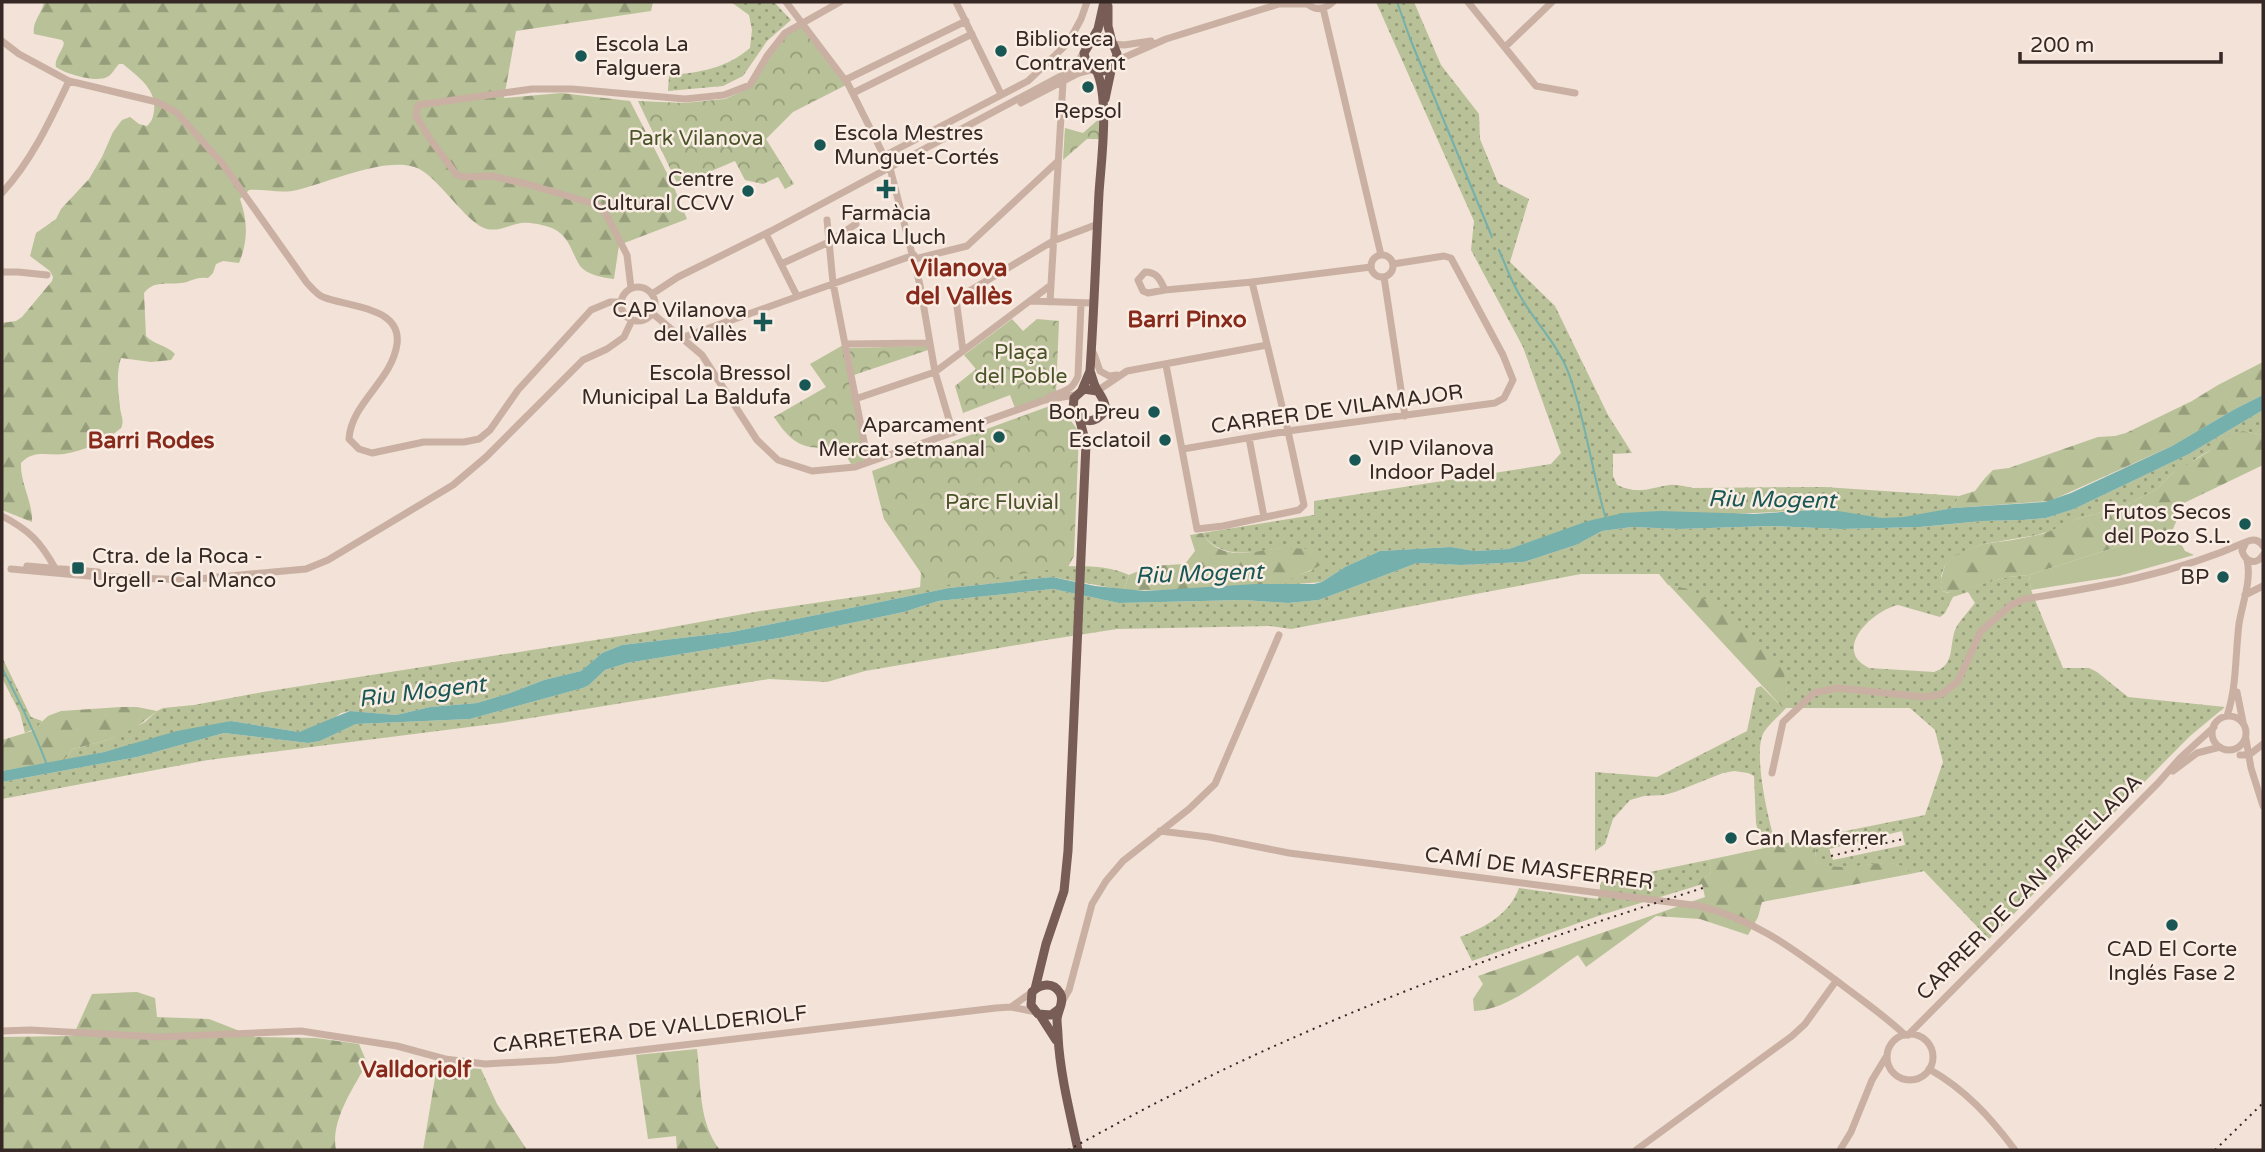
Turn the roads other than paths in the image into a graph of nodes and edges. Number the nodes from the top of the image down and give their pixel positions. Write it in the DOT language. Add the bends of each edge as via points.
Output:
graph roads {
  1 [pos="786,2"];
  2 [pos="840,2"];
  3 [pos="956,2"];
  4 [pos="1087,2"];
  5 [pos="1106,2"];
  6 [pos="1333,2"];
  7 [pos="1552,2"];
  8 [pos="1280,3"];
  9 [pos="1306,3"];
  10 [pos="1472,3"];
  11 [pos="1322,8"];
  12 [pos="966,21"];
  13 [pos="802,22"];
  14 [pos="972,34"];
  15 [pos="1166,39"];
  16 [pos="1092,40"];
  17 [pos="2,41"];
  18 [pos="1112,43"];
  19 [pos="1505,47"];
  20 [pos="1084,53"];
  21 [pos="1114,63"];
  22 [pos="1095,70"];
  23 [pos="845,80"];
  24 [pos="69,81"];
  25 [pos="1063,82"];
  26 [pos="853,93"];
  27 [pos="1575,93"];
  28 [pos="1002,94"];
  29 [pos="1103,105"];
  30 [pos="939,143"];
  31 [pos="884,156"];
  32 [pos="1057,161"];
  33 [pos="890,168"];
  34 [pos="2,193"];
  35 [pos="827,220"];
  36 [pos="856,224"];
  37 [pos="1098,224"];
  38 [pos="766,234"];
  39 [pos="1053,241"];
  40 [pos="829,242"];
  41 [pos="1381,255"];
  42 [pos="914,257"];
  43 [pos="781,264"];
  44 [pos="1393,264"];
  45 [pos="1371,267"];
  46 [pos="2,272"];
  47 [pos="47,275"];
  48 [pos="1384,277"];
  49 [pos="1252,282"];
  50 [pos="833,283"];
  51 [pos="1051,285"];
  52 [pos="631,288"];
  53 [pos="1165,290"];
  54 [pos="652,294"];
  55 [pos="797,296"];
  56 [pos="1029,301"];
  57 [pos="621,302"];
  58 [pos="1050,302"];
  59 [pos="1081,303"];
  60 [pos="1093,303"];
  61 [pos="652,313"];
  62 [pos="632,320"];
  63 [pos="681,338"];
  64 [pos="930,343"];
  65 [pos="845,344"];
  66 [pos="1092,344"];
  67 [pos="1267,345"];
  68 [pos="963,351"];
  69 [pos="1166,365"];
  70 [pos="1090,371"];
  71 [pos="934,372"];
  72 [pos="1115,378"];
  73 [pos="1097,391"];
  74 [pos="1079,393"];
  75 [pos="855,399"];
  76 [pos="1056,399"];
  77 [pos="1045,400"];
  78 [pos="1105,401"];
  79 [pos="1076,413"];
  80 [pos="1405,416"];
  81 [pos="1096,419"];
  82 [pos="1289,431"];
  83 [pos="953,433"];
  84 [pos="1249,438"];
  85 [pos="1086,444"];
  86 [pos="1183,449"];
  87 [pos="868,462"];
  88 [pos="2,516"];
  89 [pos="1264,517"];
  90 [pos="2263,536"];
  91 [pos="2250,541"];
  92 [pos="2263,546"];
  93 [pos="2221,551"];
  94 [pos="2256,559"];
  95 [pos="55,568"];
  96 [pos="11,569"];
  97 [pos="2,570"];
  98 [pos="2263,570"];
  99 [pos="121,575"];
  100 [pos="2263,586"];
  101 [pos="2244,595"];
  102 [pos="1279,635"];
  103 [pos="2235,681"];
  104 [pos="2227,716"];
  105 [pos="2243,723"];
  106 [pos="2214,727"];
  107 [pos="2245,738"];
  108 [pos="2263,744"];
  109 [pos="2220,747"];
  110 [pos="2233,749"];
  111 [pos="2244,755"];
  112 [pos="1772,773"];
  113 [pos="2159,782"];
  114 [pos="2263,806"];
  115 [pos="1160,831"];
  116 [pos="1042,962"];
  117 [pos="1072,979"];
  118 [pos="1836,981"];
  119 [pos="1054,987"];
  120 [pos="1034,990"];
  121 [pos="1060,1005"];
  122 [pos="1011,1007"];
  123 [pos="1038,1014"];
  124 [pos="1924,1016"];
  125 [pos="1884,1017"];
  126 [pos="2,1031"];
  127 [pos="1907,1035"];
  128 [pos="1922,1038"];
  129 [pos="1895,1040"];
  130 [pos="1058,1043"];
  131 [pos="1888,1054"];
  132 [pos="1929,1069"];
  133 [pos="1895,1074"];
  134 [pos="1866,1093"];
  135 [pos="1077,1150"];
  136 [pos="1636,1150"];
  137 [pos="1840,1150"];
  138 [pos="2015,1150"];
  1 -- 13 [label="street"];
  2 -- 13 [label="street"];
  3 -- 12 [label="street"];
  4 -- 28 [label="street" via="1068,43 1028,81"];
  5 -- 16 [label="main road"];
  5 -- 18 [label="main road"];
  6 -- 11 [label="street"];
  7 -- 19 [label="street"];
  8 -- 9 [label="street"];
  8 -- 15 [label="street"];
  9 -- 11 [label="street"];
  10 -- 19 [label="street"];
  11 -- 41 [label="street"];
  12 -- 14 [label="street"];
  12 -- 23 [label="street"];
  13 -- 23 [label="street"];
  13 -- 52 [label="street" via="785,33 750,85 724,95 685,99 532,89 418,105 416,116 456,174 492,176 598,205 627,256"];
  14 -- 26 [label="street"];
  14 -- 28 [label="street"];
  15 -- 18 [label="street"];
  15 -- 21 [label="street"];
  16 -- 18 [label="main road" via="1104,38"];
  16 -- 20 [label="main road"];
  17 -- 24 [label="street"];
  18 -- 21 [label="main road" via="1117,54"];
  19 -- 27 [label="street" via="1536,86"];
  20 -- 22 [label="main road"];
  20 -- 30 [label="street" via="1070,71"];
  21 -- 22 [label="main road" via="1104,71"];
  21 -- 29 [label="main road"];
  22 -- 25 [label="street"];
  22 -- 29 [label="main road"];
  23 -- 26 [label="street"];
  24 -- 34 [label="street" via="47,129"];
  24 -- 57 [label="street" via="157,102 176,111 222,163 321,297 378,313 391,323 398,335 386,374 350,425 349,439 359,449 372,453 424,442 479,439 591,310"];
  25 -- 30 [label="street"];
  25 -- 32 [label="street"];
  26 -- 31 [label="street"];
  28 -- 31 [label="street"];
  29 -- 37 [label="main road"];
  30 -- 33 [label="street"];
  31 -- 33 [label="street"];
  32 -- 39 [label="street"];
  32 -- 42 [label="street" via="967,246"];
  33 -- 38 [label="street"];
  33 -- 42 [label="street"];
  35 -- 40 [label="street"];
  36 -- 40 [label="street"];
  37 -- 39 [label="street"];
  37 -- 60 [label="main road"];
  38 -- 43 [label="street"];
  38 -- 54 [label="street"];
  39 -- 51 [label="street"];
  39 -- 68 [label="street" via="956,299"];
  40 -- 43 [label="street"];
  40 -- 50 [label="street"];
  41 -- 44 [label="street"];
  41 -- 45 [label="street"];
  42 -- 50 [label="street"];
  42 -- 64 [label="street"];
  43 -- 55 [label="street"];
  44 -- 48 [label="street"];
  44 -- 80 [label="street, CARRER DE VILAMAJOR" via="1451,258 1513,380 1504,398 1495,403"];
  45 -- 48 [label="street"];
  45 -- 49 [label="street"];
  46 -- 47 [label="street"];
  48 -- 80 [label="street"];
  49 -- 53 [label="street"];
  49 -- 67 [label="street"];
  50 -- 55 [label="street"];
  50 -- 65 [label="street"];
  51 -- 56 [label="street"];
  51 -- 58 [label="street"];
  52 -- 54 [label="street"];
  52 -- 57 [label="street"];
  54 -- 61 [label="street"];
  55 -- 63 [label="street"];
  56 -- 58 [label="street"];
  56 -- 68 [label="street"];
  57 -- 62 [label="street" via="624,314"];
  58 -- 59 [label="street"];
  59 -- 60 [label="street"];
  59 -- 77 [label="street" via="1078,376 1068,391"];
  60 -- 66 [label="main road"];
  61 -- 62 [label="street" via="644,320"];
  61 -- 63 [label="street"];
  62 -- 99 [label="street" via="624,337 583,360 453,485 328,560 306,569 187,580"];
  63 -- 87 [label="street" via="702,355 757,440 778,460 812,471"];
  64 -- 65 [label="street"];
  64 -- 71 [label="street"];
  65 -- 75 [label="street"];
  66 -- 70 [label="main road"];
  66 -- 72 [label="street" via="1100,371"];
  67 -- 69 [label="street"];
  67 -- 82 [label="street"];
  68 -- 71 [label="street"];
  69 -- 72 [label="street" via="1127,371"];
  69 -- 86 [label="street"];
  70 -- 73 [label="main road"];
  70 -- 74 [label="main road"];
  71 -- 75 [label="street"];
  71 -- 83 [label="street"];
  72 -- 73 [label="street"];
  72 -- 78 [label="street"];
  73 -- 74 [label="main road" via="1090,388"];
  73 -- 78 [label="main road"];
  74 -- 76 [label="street"];
  74 -- 79 [label="main road"];
  75 -- 87 [label="street"];
  76 -- 77 [label="street"];
  76 -- 79 [label="street"];
  77 -- 83 [label="street"];
  78 -- 81 [label="main road"];
  79 -- 81 [label="main road" via="1087,421"];
  79 -- 85 [label="main road"];
  80 -- 82 [label="street, CARRER DE VILAMAJOR"];
  81 -- 85 [label="main road"];
  82 -- 84 [label="street, CARRER DE VILAMAJOR"];
  82 -- 89 [label="street" via="1304,505"];
  83 -- 87 [label="street"];
  84 -- 86 [label="street, CARRER DE VILAMAJOR"];
  84 -- 89 [label="street"];
  85 -- 116 [label="main road" via="1065,879"];
  86 -- 89 [label="street" via="1197,529"];
  88 -- 95 [label="street" via="25,528"];
  90 -- 91 [label="street"];
  91 -- 92 [label="street"];
  91 -- 93 [label="street"];
  91 -- 94 [label="street" via="2242,549"];
  93 -- 94 [label="street"];
  93 -- 112 [label="street" via="2126,582 2011,605 1981,631 1958,681 1942,694 1925,697 1837,688 1814,693 1783,722"];
  94 -- 98 [label="street"];
  94 -- 101 [label="street" via="2249,565"];
  95 -- 96 [label="street"];
  95 -- 99 [label="street"];
  96 -- 97 [label="street"];
  96 -- 99 [label="street"];
  100 -- 101 [label="street"];
  101 -- 103 [label="street"];
  102 -- 115 [label="street" via="1215,784"];
  103 -- 104 [label="street"];
  103 -- 105 [label="street"];
  104 -- 105 [label="street"];
  104 -- 106 [label="street"];
  105 -- 107 [label="street"];
  106 -- 109 [label="street"];
  106 -- 113 [label="street, CARRER DE CAN PARELLADA"];
  107 -- 110 [label="street"];
  107 -- 111 [label="street"];
  108 -- 111 [label="street"];
  109 -- 110 [label="street"];
  109 -- 113 [label="street, CARRER DE CAN PARELLADA" via="2197,753"];
  110 -- 111 [label="street"];
  111 -- 114 [label="street"];
  113 -- 124 [label="street, CARRER DE CAN PARELLADA"];
  115 -- 117 [label="street" via="1123,861 1092,904"];
  115 -- 118 [label="street, CAMÍ DE MASFERRER" via="1289,853 1700,906 1761,929"];
  116 -- 119 [label="main road"];
  116 -- 120 [label="main road"];
  117 -- 119 [label="street"];
  117 -- 121 [label="street"];
  118 -- 125 [label="street, CAMÍ DE MASFERRER"];
  118 -- 136 [label="street" via="1792,1037"];
  119 -- 120 [label="main road"];
  119 -- 121 [label="main road"];
  120 -- 122 [label="street, CARRETERA DE VALLDERIOLF"];
  120 -- 123 [label="main road" via="1031,1005"];
  121 -- 123 [label="main road" via="1051,1015"];
  121 -- 130 [label="main road"];
  122 -- 123 [label="street, CARRETERA DE VALLDERIOLF"];
  122 -- 126 [label="street, CARRETERA DE VALLDERIOLF" via="556,1060 485,1064 301,1031 159,1037"];
  123 -- 130 [label="main road"];
  124 -- 127 [label="street, CARRER DE CAN PARELLADA"];
  124 -- 128 [label="street, CARRER DE CAN PARELLADA"];
  125 -- 127 [label="street, CAMÍ DE MASFERRER"];
  125 -- 129 [label="street, CAMÍ DE MASFERRER"];
  127 -- 128 [label="street"];
  127 -- 129 [label="street"];
  128 -- 132 [label="street" via="1933,1055"];
  129 -- 131 [label="street"];
  130 -- 135 [label="main road"];
  131 -- 133 [label="street"];
  131 -- 134 [label="street"];
  132 -- 133 [label="street" via="1910,1080"];
  132 -- 138 [label="street" via="1973,1099"];
  133 -- 134 [label="street" via="1879,1076"];
  134 -- 137 [label="street"];
}
